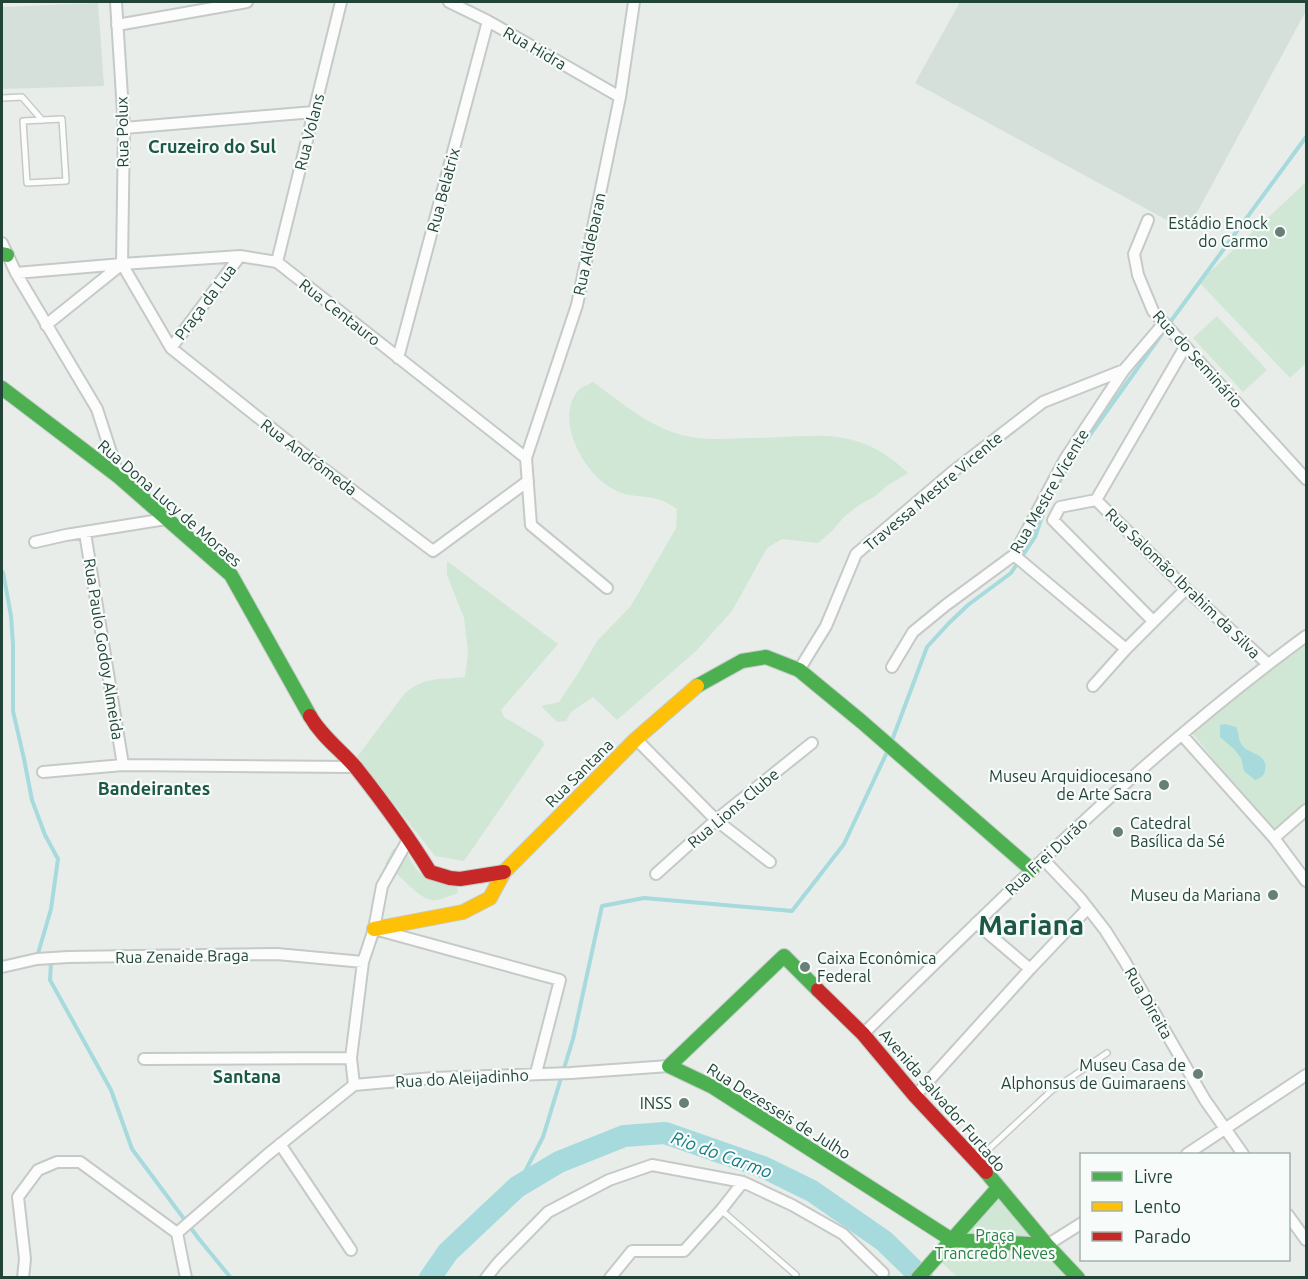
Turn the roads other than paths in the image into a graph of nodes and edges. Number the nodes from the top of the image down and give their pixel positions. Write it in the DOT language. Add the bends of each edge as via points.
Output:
graph roads {
  1 [pos="116,2"];
  2 [pos="247,2"];
  3 [pos="341,2"];
  4 [pos="449,2"];
  5 [pos="634,2"];
  6 [pos="488,21"];
  7 [pos="117,25"];
  8 [pos="620,97"];
  9 [pos="2,99"];
  10 [pos="314,112"];
  11 [pos="42,120"];
  12 [pos="124,128"];
  13 [pos="1148,220"];
  14 [pos="3,251"];
  15 [pos="240,256"];
  16 [pos="277,262"];
  17 [pos="122,264"];
  18 [pos="16,273"];
  19 [pos="1164,323"];
  20 [pos="46,325"];
  21 [pos="1185,347"];
  22 [pos="171,348"];
  23 [pos="398,358"];
  24 [pos="1124,370"];
  25 [pos="2,388"];
  26 [pos="525,458"];
  27 [pos="119,477"];
  28 [pos="1306,478"];
  29 [pos="528,481"];
  30 [pos="1096,500"];
  31 [pos="166,519"];
  32 [pos="85,532"];
  33 [pos="35,542"];
  34 [pos="1014,555"];
  35 [pos="607,588"];
  36 [pos="1186,589"];
  37 [pos="1154,621"];
  38 [pos="1306,636"];
  39 [pos="1126,649"];
  40 [pos="1268,664"];
  41 [pos="892,667"];
  42 [pos="799,670"];
  43 [pos="1093,686"];
  44 [pos="1182,735"];
  45 [pos="636,739"];
  46 [pos="812,742"];
  47 [pos="123,765"];
  48 [pos="356,767"];
  49 [pos="43,772"];
  50 [pos="1306,810"];
  51 [pos="716,820"];
  52 [pos="409,838"];
  53 [pos="1274,838"];
  54 [pos="1043,859"];
  55 [pos="770,862"];
  56 [pos="1032,870"];
  57 [pos="504,872"];
  58 [pos="656,874"];
  59 [pos="1306,881"];
  60 [pos="1088,908"];
  61 [pos="976,923"];
  62 [pos="374,929"];
  63 [pos="363,962"];
  64 [pos="2,967"];
  65 [pos="1030,969"];
  66 [pos="863,1034"];
  67 [pos="1107,1053"];
  68 [pos="351,1058"];
  69 [pos="144,1059"];
  70 [pos="669,1066"];
  71 [pos="536,1073"];
  72 [pos="571,1073"];
  73 [pos="1306,1075"];
  74 [pos="354,1085"];
  75 [pos="915,1096"];
  76 [pos="1225,1130"];
  77 [pos="280,1144"];
  78 [pos="1190,1153"];
  79 [pos="1242,1153"];
  80 [pos="976,1161"];
  81 [pos="743,1182"];
  82 [pos="998,1188"];
  83 [pos="721,1210"];
  84 [pos="1290,1218"];
  85 [pos="1080,1224"];
  86 [pos="177,1233"];
  87 [pos="952,1240"];
  88 [pos="1306,1240"];
  89 [pos="1047,1245"];
  90 [pos="351,1250"];
  91 [pos="884,1273"];
  92 [pos="796,1275"];
  93 [pos="23,1278"];
  94 [pos="186,1278"];
  95 [pos="486,1278"];
  96 [pos="610,1278"];
  97 [pos="918,1278"];
  98 [pos="1078,1278"];
  1 -- 7 [label="street, Rua Polux"];
  2 -- 7 [label="street"];
  3 -- 10 [label="street, Rua Volans"];
  4 -- 6 [label="street, Rua Hidra"];
  5 -- 8 [label="street, Rua Aldebaran"];
  6 -- 8 [label="street, Rua Hidra"];
  6 -- 23 [label="street, Rua Belatrix"];
  7 -- 12 [label="street, Rua Polux"];
  8 -- 26 [label="street, Rua Aldebaran" via="577,305"];
  9 -- 11 [label="lane" via="22,97"];
  10 -- 12 [label="street"];
  10 -- 16 [label="street, Rua Volans"];
  11 -- 11 [label="lane" via="23,121 27,183 66,181 62,119"];
  12 -- 17 [label="street, Rua Polux"];
  13 -- 19 [label="street, Rua do Seminário" via="1134,254 1153,311"];
  14 -- 18 [label="street"];
  15 -- 16 [label="street, Rua Centauro"];
  15 -- 17 [label="street, Rua Centauro"];
  15 -- 22 [label="street, Praça da Lua"];
  16 -- 23 [label="street, Rua Centauro"];
  17 -- 18 [label="street, Rua Centauro"];
  17 -- 20 [label="street"];
  17 -- 22 [label="street, Rua Andrômeda"];
  18 -- 20 [label="street"];
  19 -- 21 [label="street, Rua do Seminário"];
  19 -- 24 [label="street, Rua Mestre Vicente"];
  20 -- 27 [label="street" via="97,409"];
  21 -- 28 [label="street, Rua do Seminário"];
  21 -- 30 [label="street, Rua Salomão Ibrahim da Silva"];
  22 -- 29 [label="street, Rua Andrômeda" via="433,551"];
  23 -- 26 [label="street, Rua Centauro"];
  24 -- 34 [label="street, Rua Mestre Vicente" via="1065,459"];
  24 -- 42 [label="street, Travessa Mestre Vicente" via="1043,402 856,554 826,626"];
  25 -- 27 [label="street, Rua Dona Lucy de Moraes"];
  26 -- 29 [label="street, Rua Aldebaran"];
  27 -- 31 [label="street, Rua Dona Lucy de Moraes"];
  29 -- 35 [label="street, Rua Aldebaran" via="531,525"];
  30 -- 36 [label="street, Rua Salomão Ibrahim da Silva"];
  30 -- 37 [label="street" via="1060,507 1053,520"];
  31 -- 32 [label="street"];
  31 -- 48 [label="street, Rua Dona Lucy de Moraes" via="231,575 315,725"];
  32 -- 33 [label="street"];
  32 -- 47 [label="street, Rua Paulo Godoy Almeida"];
  34 -- 39 [label="street"];
  34 -- 41 [label="street, Rua Mestre Vicente" via="913,632"];
  36 -- 37 [label="street"];
  36 -- 40 [label="street, Rua Salomão Ibrahim da Silva"];
  37 -- 39 [label="street"];
  38 -- 40 [label="street, Rua Frei Durão"];
  39 -- 43 [label="street"];
  40 -- 44 [label="street, Rua Frei Durão"];
  42 -- 45 [label="street, Rua Santana" via="766,657 742,661 700,684"];
  42 -- 56 [label="street, Rua Santana"];
  44 -- 53 [label="street"];
  44 -- 54 [label="street, Rua Frei Durão"];
  45 -- 51 [label="street"];
  45 -- 57 [label="street, Rua Santana"];
  46 -- 51 [label="street, Rua Lions Clube"];
  47 -- 48 [label="street"];
  47 -- 49 [label="street"];
  48 -- 52 [label="street, Rua Dona Lucy de Moraes"];
  50 -- 53 [label="street"];
  51 -- 55 [label="street"];
  51 -- 58 [label="street, Rua Lions Clube"];
  52 -- 57 [label="street, Rua Dona Lucy de Moraes" via="430,872 460,879"];
  52 -- 62 [label="street" via="382,886"];
  53 -- 59 [label="street"];
  54 -- 56 [label="street, Rua Frei Durão"];
  54 -- 60 [label="street, Rua Direita"];
  56 -- 61 [label="street, Rua Frei Durão"];
  57 -- 62 [label="street, Rua Santana" via="490,898 463,912"];
  60 -- 65 [label="street"];
  60 -- 76 [label="street, Rua Direita" via="1124,960"];
  61 -- 65 [label="street"];
  61 -- 66 [label="street, Rua Frei Durão"];
  62 -- 63 [label="street"];
  62 -- 71 [label="street" via="560,980"];
  63 -- 64 [label="street, Rua Zenaide Braga" via="277,954 68,957"];
  63 -- 68 [label="street"];
  65 -- 75 [label="street"];
  66 -- 70 [label="street, Avenida Salvador Furtado" via="784,956"];
  66 -- 75 [label="street, Avenida Salvador Furtado"];
  67 -- 80 [label="lane" via="1051,1091"];
  68 -- 69 [label="street"];
  68 -- 74 [label="street"];
  70 -- 72 [label="street, Rua Dezesseis de Julho"];
  70 -- 87 [label="street, Rua Dezesseis de Julho" via="713,1087"];
  71 -- 72 [label="street, Rua do Aleijadinho"];
  71 -- 74 [label="street, Rua do Aleijadinho"];
  73 -- 76 [label="street"];
  74 -- 77 [label="street"];
  75 -- 80 [label="street, Avenida Salvador Furtado"];
  76 -- 78 [label="street"];
  76 -- 79 [label="street, Rua Direita"];
  77 -- 86 [label="street"];
  77 -- 90 [label="street"];
  80 -- 82 [label="street, Avenida Salvador Furtado"];
  81 -- 83 [label="street"];
  81 -- 91 [label="street" via="843,1234"];
  81 -- 95 [label="street" via="652,1165 609,1180 548,1212"];
  82 -- 87 [label="street"];
  82 -- 89 [label="street, Avenida Salvador Furtado"];
  83 -- 92 [label="lane"];
  83 -- 96 [label="street" via="684,1251 632,1251"];
  84 -- 88 [label="street"];
  85 -- 89 [label="street"];
  86 -- 93 [label="street" via="80,1162 57,1162 38,1170 18,1197 25,1259"];
  86 -- 94 [label="street"];
  87 -- 89 [label="street"];
  87 -- 97 [label="street"];
  89 -- 98 [label="street, Avenida Salvador Furtado"];
}
